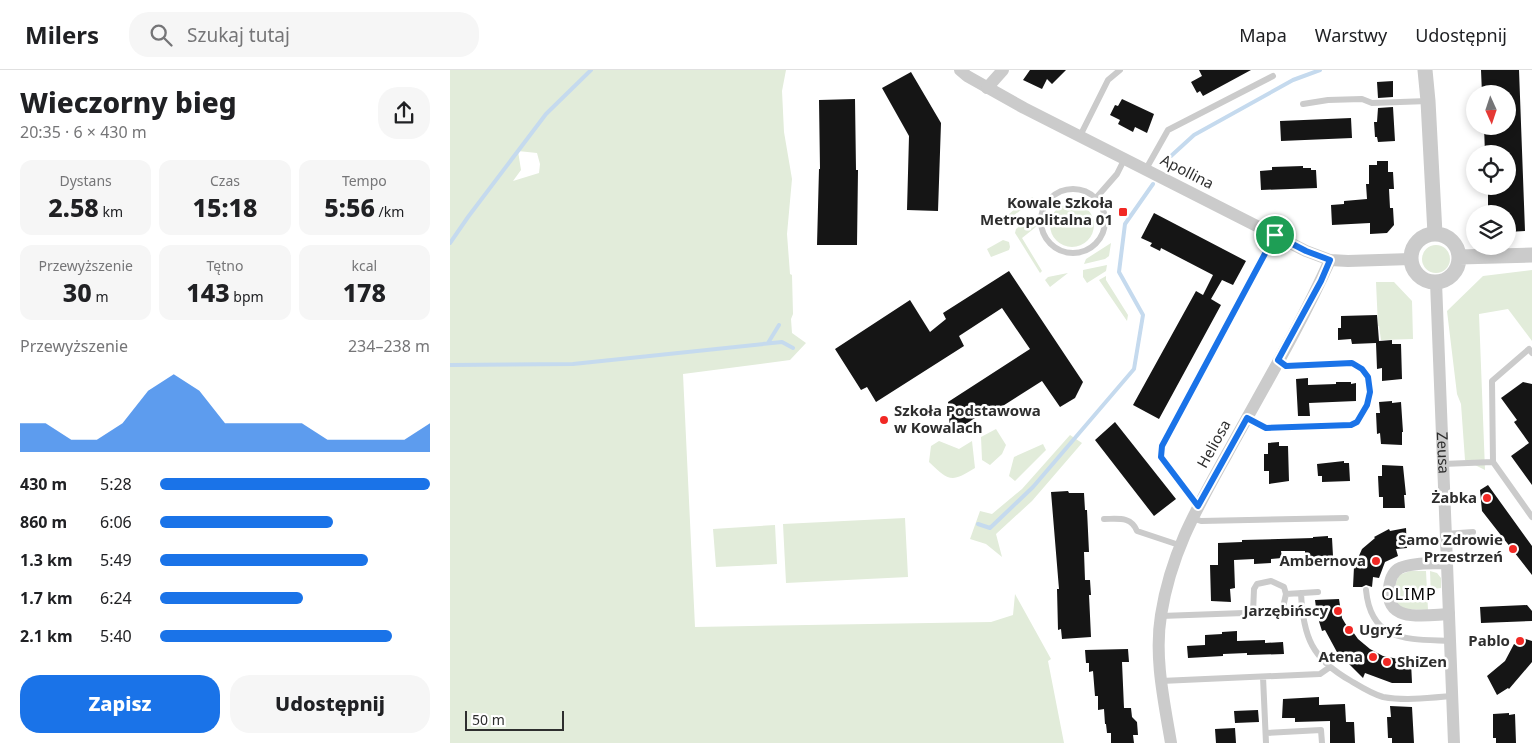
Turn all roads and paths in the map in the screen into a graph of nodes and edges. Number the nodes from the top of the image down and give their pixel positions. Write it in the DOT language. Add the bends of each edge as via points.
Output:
graph roads {
  1 [pos="960,70"];
  2 [pos="1003,70"];
  3 [pos="1120,70"];
  4 [pos="1424,70"];
  5 [pos="1273,76"];
  6 [pos="987,88"];
  7 [pos="1428,101"];
  8 [pos="1302,104"];
  9 [pos="1080,136"];
  10 [pos="1125,158"];
  11 [pos="1146,169"];
  12 [pos="1096,198"];
  13 [pos="1435,234"];
  14 [pos="1275,235"];
  15 [pos="1532,255"];
  16 [pos="1459,257"];
  17 [pos="1411,259"];
  18 [pos="1330,260"];
  19 [pos="1436,282"];
  20 [pos="1532,353"];
  21 [pos="1278,360"];
  22 [pos="1247,418"];
  23 [pos="1493,462"];
  24 [pos="1443,464"];
  25 [pos="1195,512"];
  26 [pos="1532,517"];
  27 [pos="1346,518"];
  28 [pos="1104,519"];
  29 [pos="1473,532"];
  30 [pos="1445,534"];
  31 [pos="1179,545"];
  32 [pos="1447,564"];
  33 [pos="1366,590"];
  34 [pos="1318,592"];
  35 [pos="1301,593"];
  36 [pos="1286,594"];
  37 [pos="1302,611"];
  38 [pos="1282,612"];
  39 [pos="1253,613"];
  40 [pos="1449,614"];
  41 [pos="1161,616"];
  42 [pos="1450,641"];
  43 [pos="1330,667"];
  44 [pos="1263,677"];
  45 [pos="1161,682"];
  46 [pos="1452,696"];
  47 [pos="1266,733"];
  48 [pos="1171,743"];
  49 [pos="1266,743"];
  50 [pos="1322,743"];
  51 [pos="1454,743"];
  1 -- 6 [label="street, Apollina"];
  2 -- 6 [label="street"];
  3 -- 9 [label="lane" via="1108,80"];
  4 -- 7 [label="street"];
  5 -- 11 [label="lane" via="1168,130"];
  6 -- 9 [label="street, Apollina"];
  7 -- 8 [label="lane" via="1372,103 1362,99"];
  7 -- 13 [label="street"];
  9 -- 10 [label="street, Apollina"];
  10 -- 11 [label="street, Apollina"];
  10 -- 12 [label="lane" via="1117,174"];
  11 -- 14 [label="street, Apollina"];
  12 -- 12 [label="lane" via="1082,190 1065,190 1050,198 1042,212 1041,228 1048,242 1060,251 1075,254 1093,247 1104,232 1104,213"];
  13 -- 16 [label="street" via="1452,240"];
  13 -- 17 [label="street" via="1418,242 1412,250"];
  14 -- 18 [label="street, Apollina"];
  14 -- 25 [label="lane" via="1162,446 1161,457"];
  15 -- 16 [label="street"];
  16 -- 19 [label="street" via="1453,274"];
  17 -- 18 [label="street, Apollina"];
  17 -- 19 [label="street" via="1419,276"];
  18 -- 21 [label="street, Heliosa"];
  19 -- 24 [label="street, Zeusa"];
  20 -- 23 [label="lane" via="1529,349 1492,381"];
  21 -- 22 [label="street, Heliosa"];
  21 -- 22 [label="lane" via="1286,366 1352,363 1368,377 1370,392 1367,405 1357,422 1351,425 1266,428"];
  22 -- 25 [label="street, Heliosa"];
  23 -- 24 [label="lane"];
  23 -- 26 [label="lane"];
  24 -- 30 [label="street, Zeusa"];
  25 -- 27 [label="lane" via="1201,521"];
  25 -- 31 [label="street, Heliosa"];
  28 -- 31 [label="lane" via="1126,518 1137,531"];
  29 -- 30 [label="lane"];
  30 -- 32 [label="street, Zeusa"];
  31 -- 41 [label="street, Heliosa"];
  32 -- 40 [label="street, Zeusa"];
  32 -- 40 [label="street" via="1398,568 1391,579 1389,598 1400,613 1417,616"];
  33 -- 42 [label="lane" via="1367,604 1376,620 1390,633 1407,639"];
  34 -- 35 [label="lane"];
  35 -- 36 [label="lane"];
  35 -- 37 [label="lane"];
  36 -- 38 [label="lane"];
  36 -- 39 [label="lane" via="1284,587 1277,583 1257,584"];
  37 -- 38 [label="lane"];
  37 -- 43 [label="lane" via="1310,641"];
  38 -- 39 [label="lane"];
  39 -- 41 [label="lane"];
  40 -- 42 [label="street, Zeusa"];
  41 -- 45 [label="street, Heliosa"];
  42 -- 46 [label="street, Zeusa"];
  43 -- 44 [label="lane" via="1320,674"];
  43 -- 46 [label="lane" via="1358,686 1383,697"];
  44 -- 45 [label="lane"];
  44 -- 47 [label="lane"];
  45 -- 48 [label="street, Heliosa"];
  46 -- 51 [label="street, Zeusa"];
  47 -- 49 [label="lane"];
  47 -- 50 [label="lane" via="1321,730"];
}
